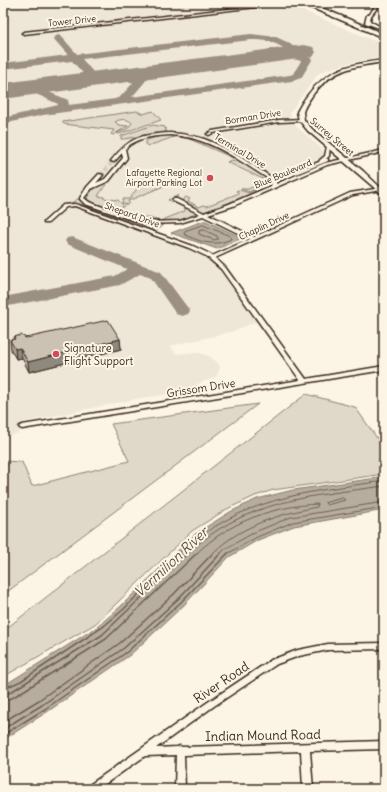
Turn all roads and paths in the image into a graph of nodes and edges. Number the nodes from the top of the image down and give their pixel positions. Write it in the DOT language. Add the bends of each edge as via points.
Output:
graph roads {
  1 [pos="246,3"];
  2 [pos="291,3"];
  3 [pos="318,3"];
  4 [pos="379,3"];
  5 [pos="307,4"];
  6 [pos="256,7"];
  7 [pos="325,11"];
  8 [pos="369,16"];
  9 [pos="357,18"];
  10 [pos="377,27"];
  11 [pos="384,30"];
  12 [pos="24,33"];
  13 [pos="384,36"];
  14 [pos="384,61"];
  15 [pos="302,120"];
  16 [pos="209,134"];
  17 [pos="329,146"];
  18 [pos="123,149"];
  19 [pos="384,150"];
  20 [pos="345,159"];
  21 [pos="113,160"];
  22 [pos="320,162"];
  23 [pos="101,175"];
  24 [pos="274,181"];
  25 [pos="273,187"];
  26 [pos="89,188"];
  27 [pos="380,189"];
  28 [pos="384,194"];
  29 [pos="175,200"];
  30 [pos="205,215"];
  31 [pos="46,222"];
  32 [pos="254,239"];
  33 [pos="212,258"];
  34 [pos="384,368"];
  35 [pos="304,381"];
  36 [pos="22,426"];
  37 [pos="384,646"];
  38 [pos="384,745"];
  39 [pos="305,748"];
  40 [pos="180,750"];
  41 [pos="143,752"];
  42 [pos="91,789"];
  43 [pos="180,789"];
  44 [pos="308,789"];
  1 -- 6 [label="street"];
  2 -- 6 [label="street, Tower Drive"];
  2 -- 7 [label="highway"];
  3 -- 9 [label="highway"];
  4 -- 8 [label="street"];
  5 -- 7 [label="highway"];
  6 -- 12 [label="street, Tower Drive"];
  7 -- 13 [label="highway"];
  8 -- 9 [label="highway"];
  8 -- 10 [label="highway" via="367,22"];
  9 -- 10 [label="highway"];
  10 -- 11 [label="highway"];
  14 -- 15 [label="street, Surrey Street" via="351,67 327,76 302,105"];
  15 -- 16 [label="street, Borman Drive" via="279,121"];
  15 -- 17 [label="street, Surrey Street"];
  17 -- 20 [label="street, Surrey Street"];
  17 -- 22 [label="street, Blue Boulevard" via="327,156"];
  18 -- 21 [label="street, Terminal Drive"];
  18 -- 24 [label="street, Terminal Drive" via="131,141 152,135 194,136 209,142"];
  18 -- 26 [label="street" via="125,158 107,180"];
  19 -- 20 [label="street"];
  20 -- 22 [label="street, Blue Boulevard"];
  20 -- 25 [label="street, Blue Boulevard" via="326,164"];
  20 -- 27 [label="street, Surrey Street"];
  22 -- 24 [label="street, Blue Boulevard"];
  23 -- 26 [label="street"];
  24 -- 25 [label="street, Terminal Drive"];
  25 -- 30 [label="street, Blue Boulevard"];
  26 -- 30 [label="street" via="83,196 84,201 144,223 172,223"];
  27 -- 28 [label="street, Surrey Street"];
  27 -- 32 [label="street, Chaplin Drive" via="352,194"];
  29 -- 30 [label="street"];
  30 -- 32 [label="street"];
  31 -- 33 [label="street, Shepard Drive" via="65,206 75,205 190,247"];
  32 -- 33 [label="street, Chaplin Drive"];
  33 -- 35 [label="street" via="223,268"];
  34 -- 35 [label="street, Grissom Drive"];
  35 -- 36 [label="street, Grissom Drive"];
  37 -- 41 [label="street, River Road" via="322,648 274,662"];
  38 -- 39 [label="street, Indian Mound Road"];
  39 -- 40 [label="street, Indian Mound Road"];
  39 -- 44 [label="street"];
  40 -- 41 [label="street, Indian Mound Road"];
  40 -- 43 [label="street"];
  41 -- 42 [label="street, River Road"];
}
